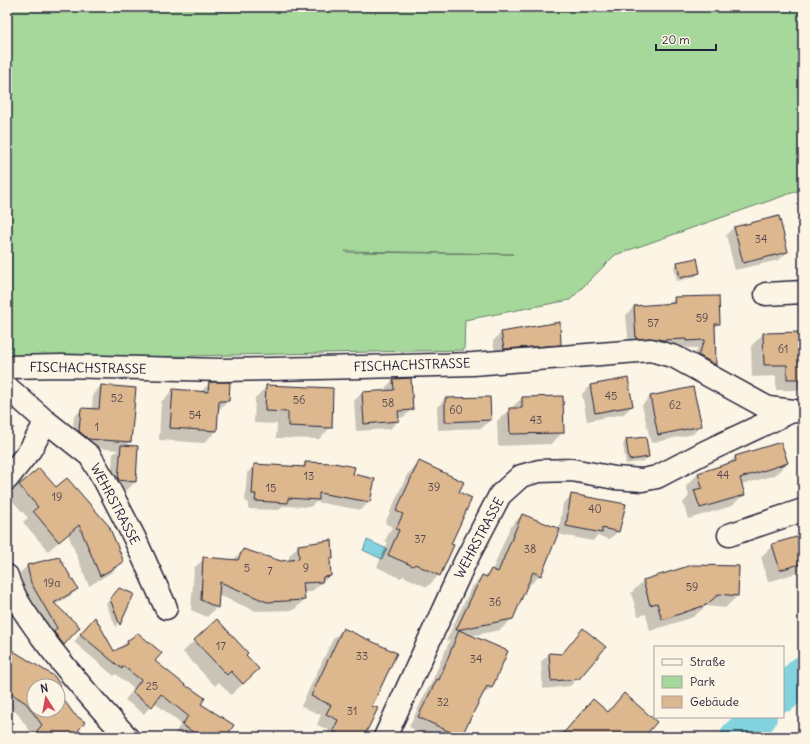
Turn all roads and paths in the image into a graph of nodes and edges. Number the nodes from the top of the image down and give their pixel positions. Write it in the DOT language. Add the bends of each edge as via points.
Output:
graph roads {
  1 [pos="803,292"];
  2 [pos="766,294"];
  3 [pos="7,367"];
  4 [pos="7,387"];
  5 [pos="797,412"];
  6 [pos="42,418"];
  7 [pos="8,477"];
  8 [pos="803,510"];
  9 [pos="729,535"];
  10 [pos="7,576"];
  11 [pos="166,608"];
  12 [pos="127,737"];
  13 [pos="385,737"];
  1 -- 2 [label="street"];
  3 -- 5 [label="street, FISCHACHSTRASSE" via="222,370 473,364 651,350 675,357 768,408"];
  4 -- 6 [label="street, WEHRSTRASSE"];
  5 -- 13 [label="street, WEHRSTRASSE" via="657,477 642,480 615,478 572,470 538,471 522,476 500,495 464,562"];
  6 -- 7 [label="street" via="43,427 30,450"];
  6 -- 11 [label="street, WEHRSTRASSE" via="90,456 134,536"];
  8 -- 9 [label="street"];
  10 -- 12 [label="street" via="20,606 63,665"];
}
